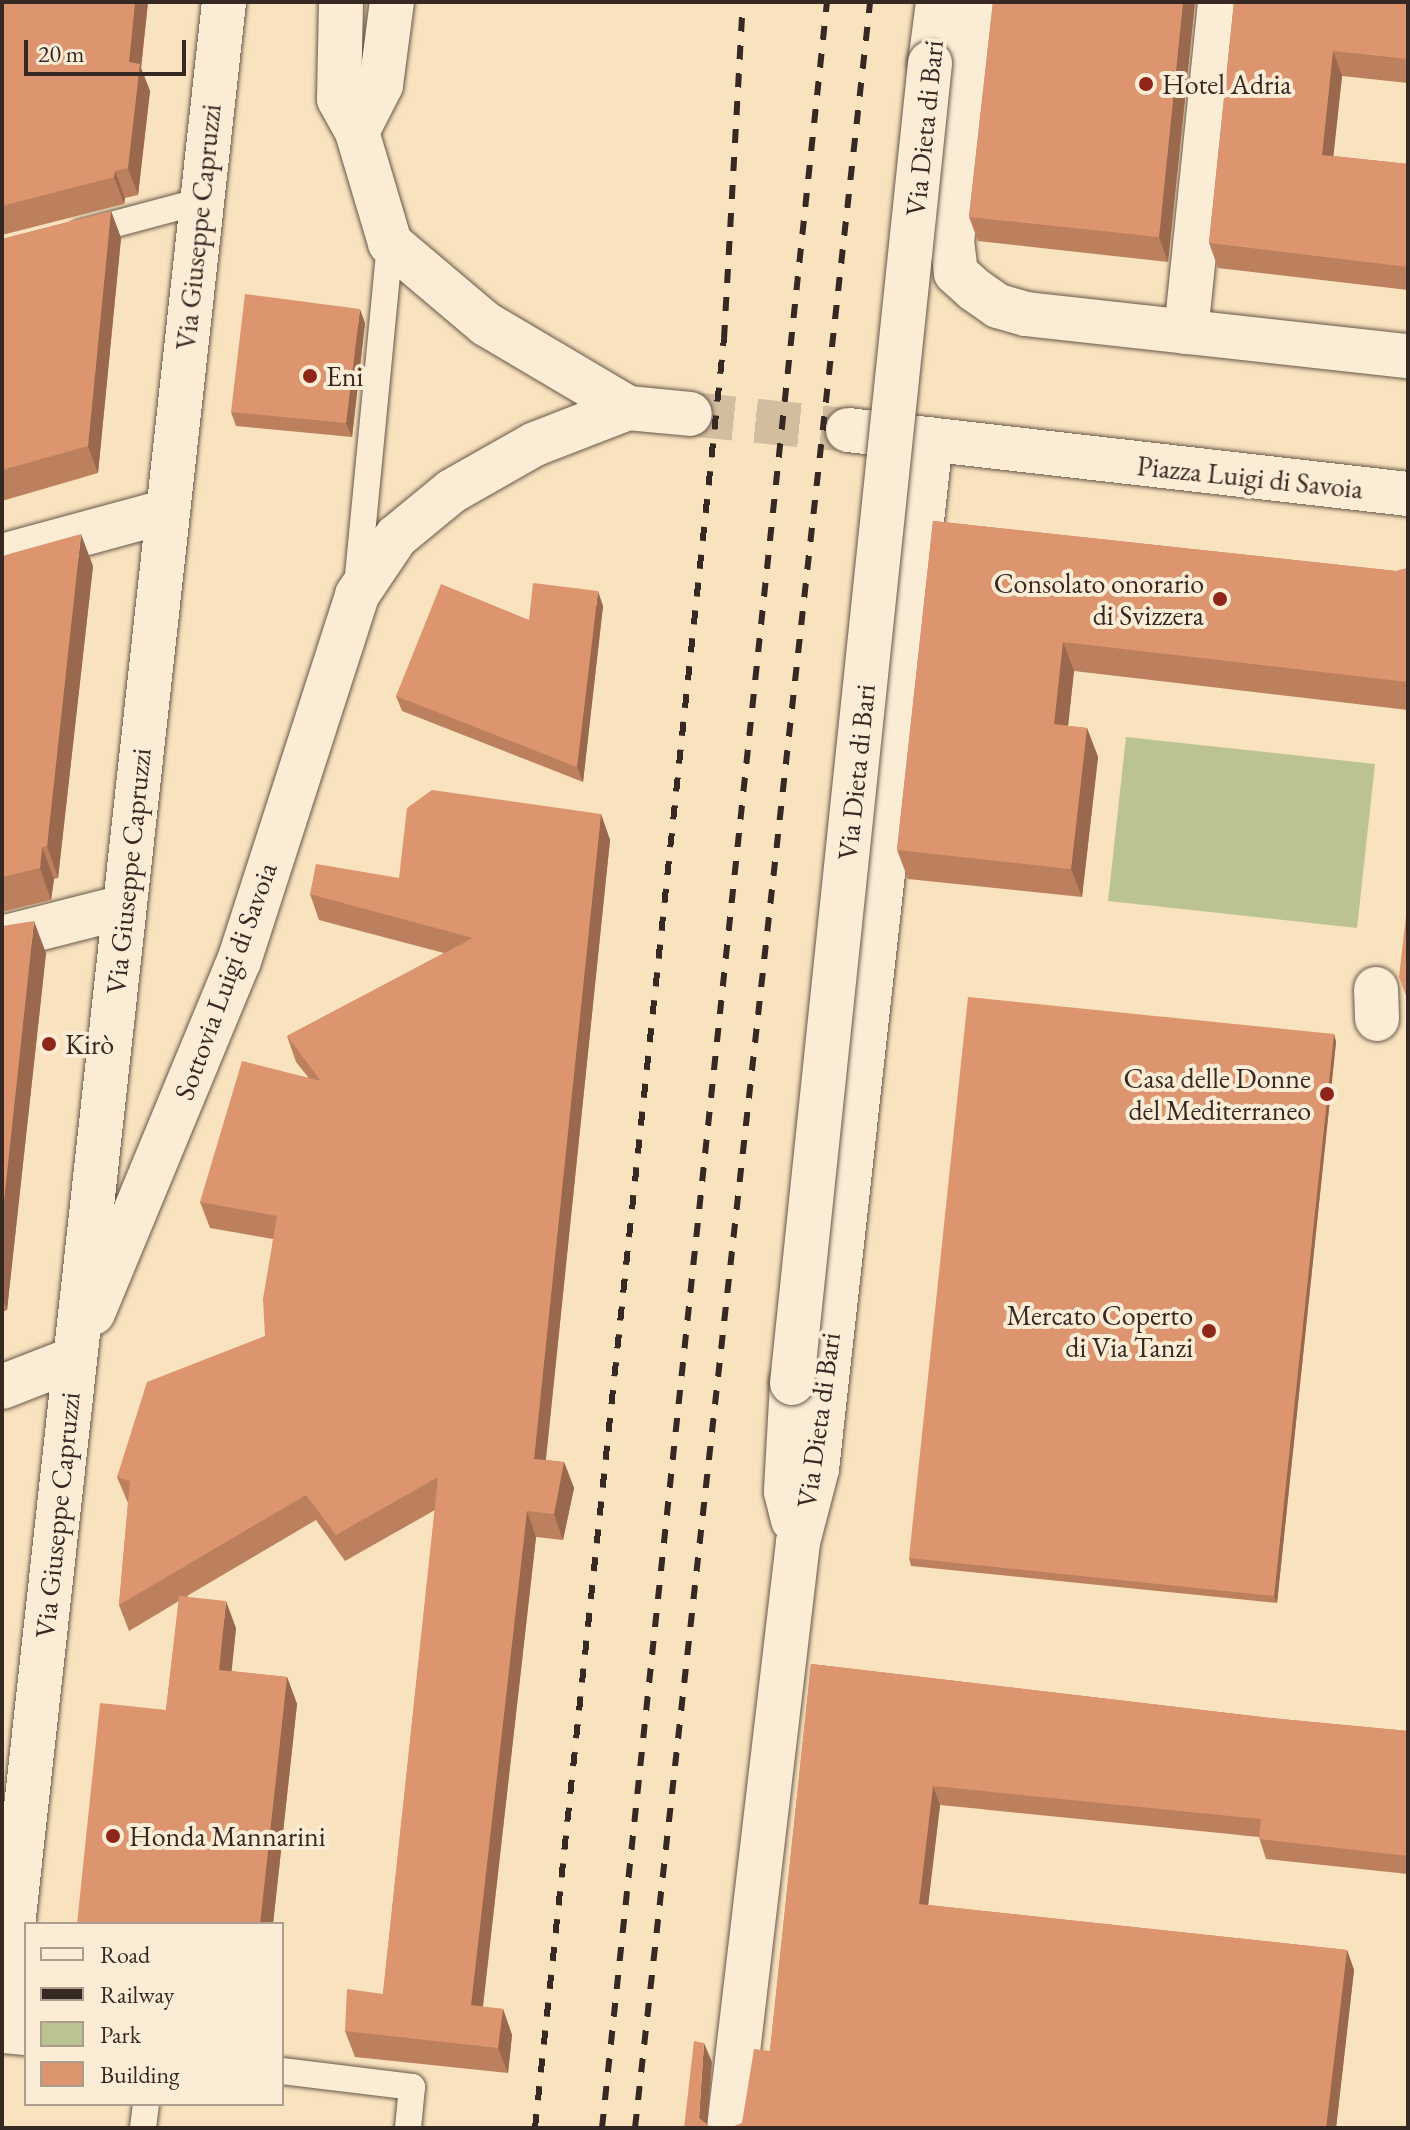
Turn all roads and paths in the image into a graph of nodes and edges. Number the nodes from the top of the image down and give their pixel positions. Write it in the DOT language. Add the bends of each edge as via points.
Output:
graph roads {
  1 [pos="224,2"];
  2 [pos="341,2"];
  3 [pos="392,2"];
  4 [pos="938,2"];
  5 [pos="979,2"];
  6 [pos="1220,2"];
  7 [pos="357,132"];
  8 [pos="201,201"];
  9 [pos="62,237"];
  10 [pos="390,243"];
  11 [pos="1186,332"];
  12 [pos="1408,356"];
  13 [pos="628,408"];
  14 [pos="690,414"];
  15 [pos="848,430"];
  16 [pos="931,439"];
  17 [pos="1408,494"];
  18 [pos="168,511"];
  19 [pos="2,556"];
  20 [pos="357,595"];
  21 [pos="124,907"];
  22 [pos="2,938"];
  23 [pos="74,1359"];
  24 [pos="2,1387"];
  25 [pos="798,1542"];
  26 [pos="19,1719"];
  27 [pos="2,2026"];
  28 [pos="2,2040"];
  29 [pos="24,2042"];
  30 [pos="284,2071"];
  31 [pos="146,2106"];
  32 [pos="143,2128"];
  33 [pos="408,2128"];
  34 [pos="729,2128"];
  1 -- 8 [label="street, Via Giuseppe Capruzzi"];
  2 -- 7 [label="street, Sottovia Luigi di Savoia" via="339,99"];
  3 -- 7 [label="street" via="381,85"];
  4 -- 25 [label="street, Via Dieta di Bari, bridge" via="792,1383 786,1492"];
  5 -- 11 [label="street, Via Dieta di Bari" via="952,241 956,273 998,306 1026,314"];
  6 -- 11 [label="street"];
  7 -- 10 [label="street, Sottovia Luigi di Savoia"];
  8 -- 9 [label="lane"];
  8 -- 18 [label="street, Via Giuseppe Capruzzi"];
  10 -- 13 [label="street, Sottovia Luigi di Savoia" via="486,324"];
  10 -- 20 [label="lane, Sottovia Luigi di Savoia"];
  11 -- 12 [label="street"];
  13 -- 14 [label="street, Sottovia Luigi di Savoia"];
  13 -- 20 [label="street, Sottovia Luigi di Savoia" via="535,444 452,491 396,537"];
  15 -- 16 [label="street"];
  16 -- 17 [label="street, Piazza Luigi di Savoia"];
  16 -- 25 [label="street, Via Dieta di Bari" via="817,1469"];
  18 -- 19 [label="street"];
  18 -- 21 [label="street, Via Giuseppe Capruzzi"];
  20 -- 23 [label="street, Sottovia Luigi di Savoia" via="239,961"];
  21 -- 22 [label="street"];
  21 -- 23 [label="street, Via Giuseppe Capruzzi"];
  23 -- 24 [label="street"];
  23 -- 26 [label="street, Via Giuseppe Capruzzi"];
  25 -- 34 [label="street, Via Dieta di Bari"];
  26 -- 27 [label="street, Via Giuseppe Capruzzi"];
  28 -- 29 [label="lane"];
  30 -- 33 [label="lane" via="412,2087"];
  31 -- 32 [label="lane"];
}
